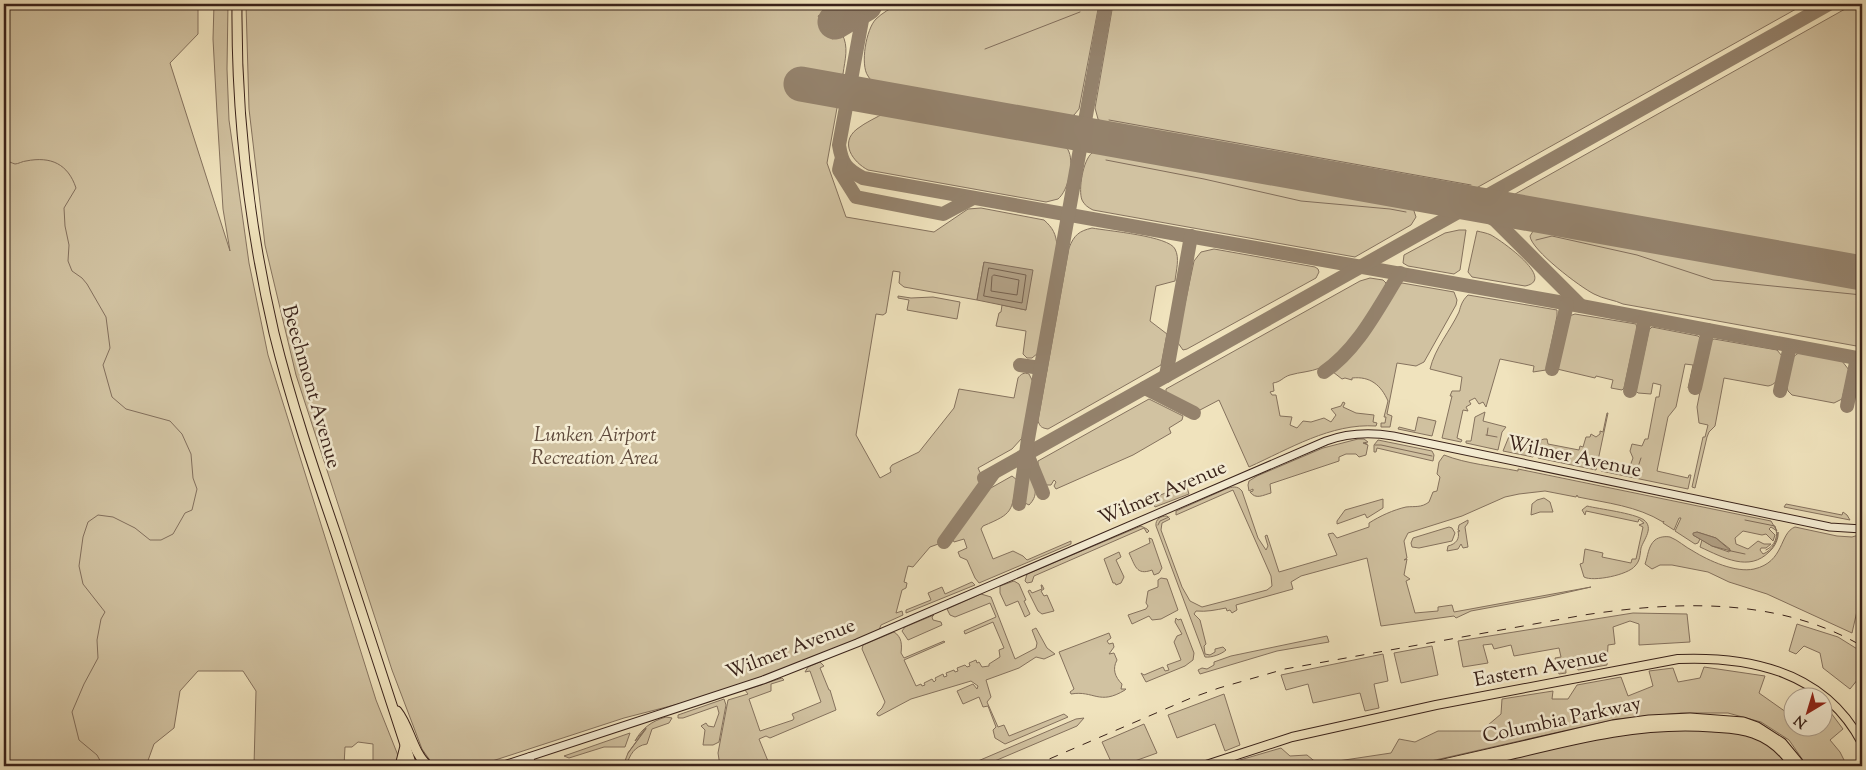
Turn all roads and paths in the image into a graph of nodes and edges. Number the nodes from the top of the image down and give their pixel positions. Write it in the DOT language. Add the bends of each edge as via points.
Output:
graph roads {
  1 [pos="237,4"];
  2 [pos="1862,528"];
  3 [pos="392,705"];
  4 [pos="1862,743"];
  5 [pos="405,746"];
  6 [pos="529,757"];
  7 [pos="400,766"];
  8 [pos="412,766"];
  9 [pos="428,766"];
  10 [pos="501,766"];
  11 [pos="533,766"];
  12 [pos="1203,766"];
  13 [pos="1434,766"];
  14 [pos="1462,766"];
  15 [pos="1793,766"];
  16 [pos="1801,766"];
  1 -- 3 [label="highway, Beechmont Avenue" via="238,79 244,149 254,232 269,307 296,412"];
  2 -- 6 [label="street, Wilmer Avenue" via="1830,527 1393,436 1372,433 1346,435 763,680"];
  3 -- 5 [label="highway, Beechmont Avenue"];
  3 -- 9 [label="highway" via="405,721"];
  4 -- 12 [label="main road, Eastern Avenue" via="1835,704 1794,676 1748,663 1678,659 1436,705 1292,737"];
  5 -- 7 [label="highway"];
  5 -- 8 [label="highway, Beechmont Avenue"];
  6 -- 10 [label="street, Wilmer Avenue"];
  6 -- 11 [label="street"];
  13 -- 16 [label="highway, Columbia Parkway" via="1613,725 1690,718 1743,722 1757,727 1782,743"];
  14 -- 15 [label="highway, Columbia Parkway" via="1616,731 1692,726 1752,733 1772,743"];
}
